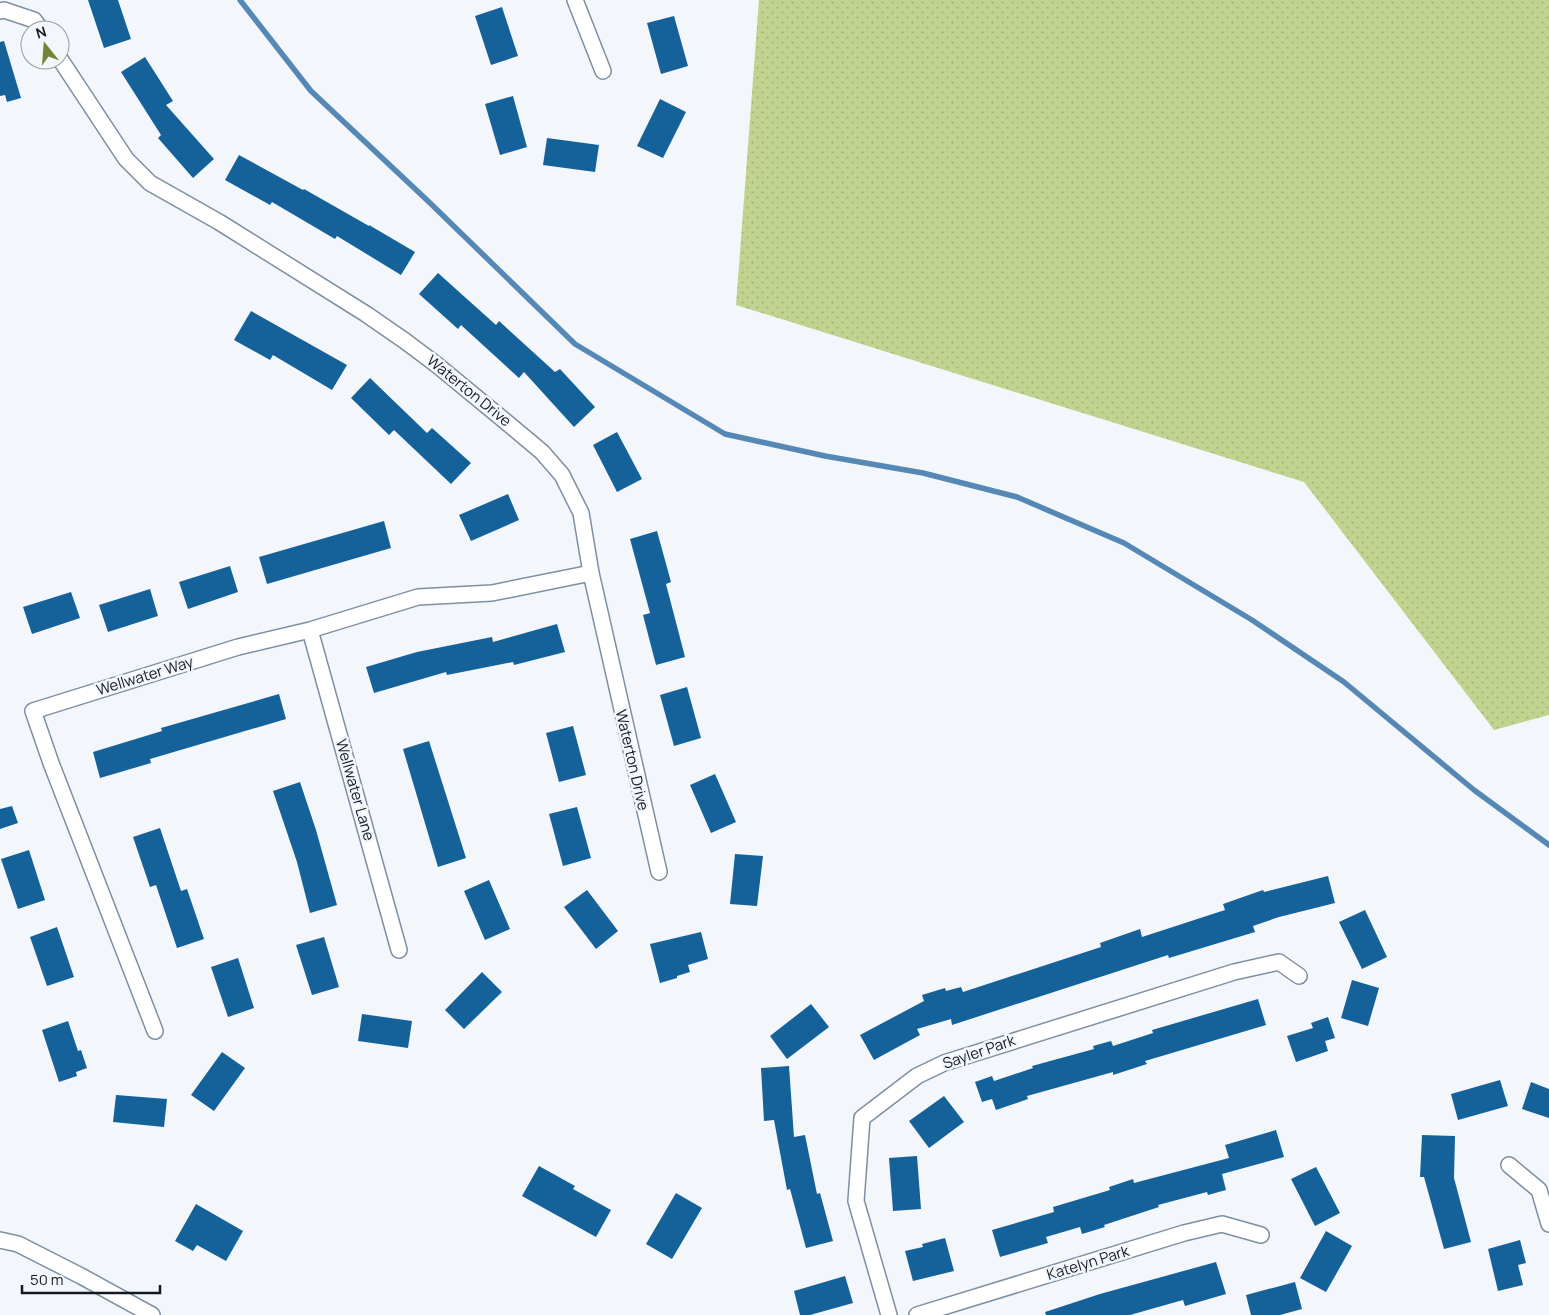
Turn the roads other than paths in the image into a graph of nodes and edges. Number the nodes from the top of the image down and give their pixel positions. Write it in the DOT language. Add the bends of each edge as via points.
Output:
graph roads {
  1 [pos="575,0"];
  2 [pos="0,11"];
  3 [pos="34,20"];
  4 [pos="67,70"];
  5 [pos="603,71"];
  6 [pos="590,573"];
  7 [pos="310,630"];
  8 [pos="659,872"];
  9 [pos="399,950"];
  10 [pos="1300,976"];
  11 [pos="155,1031"];
  12 [pos="1509,1165"];
  13 [pos="1549,1224"];
  14 [pos="1261,1235"];
  15 [pos="0,1240"];
  16 [pos="152,1315"];
  17 [pos="889,1315"];
  18 [pos="917,1315"];
  1 -- 5 [label="street"];
  2 -- 3 [label="street"];
  4 -- 6 [label="street, Waterton Drive" via="126,159 150,183 366,314 437,365 542,452 562,475 581,513"];
  6 -- 7 [label="street, Wellwater Way" via="492,593 418,597"];
  6 -- 8 [label="street, Waterton Drive"];
  7 -- 9 [label="street, Wellwater Lane"];
  7 -- 11 [label="street, Wellwater Way" via="238,647 33,711"];
  10 -- 17 [label="street, Sayler Park" via="1279,962 1234,972 944,1062 917,1076 862,1118 856,1201"];
  12 -- 13 [label="street" via="1539,1190"];
  14 -- 18 [label="street, Katelyn Park" via="1222,1224"];
  15 -- 16 [label="street" via="18,1244"];
}
